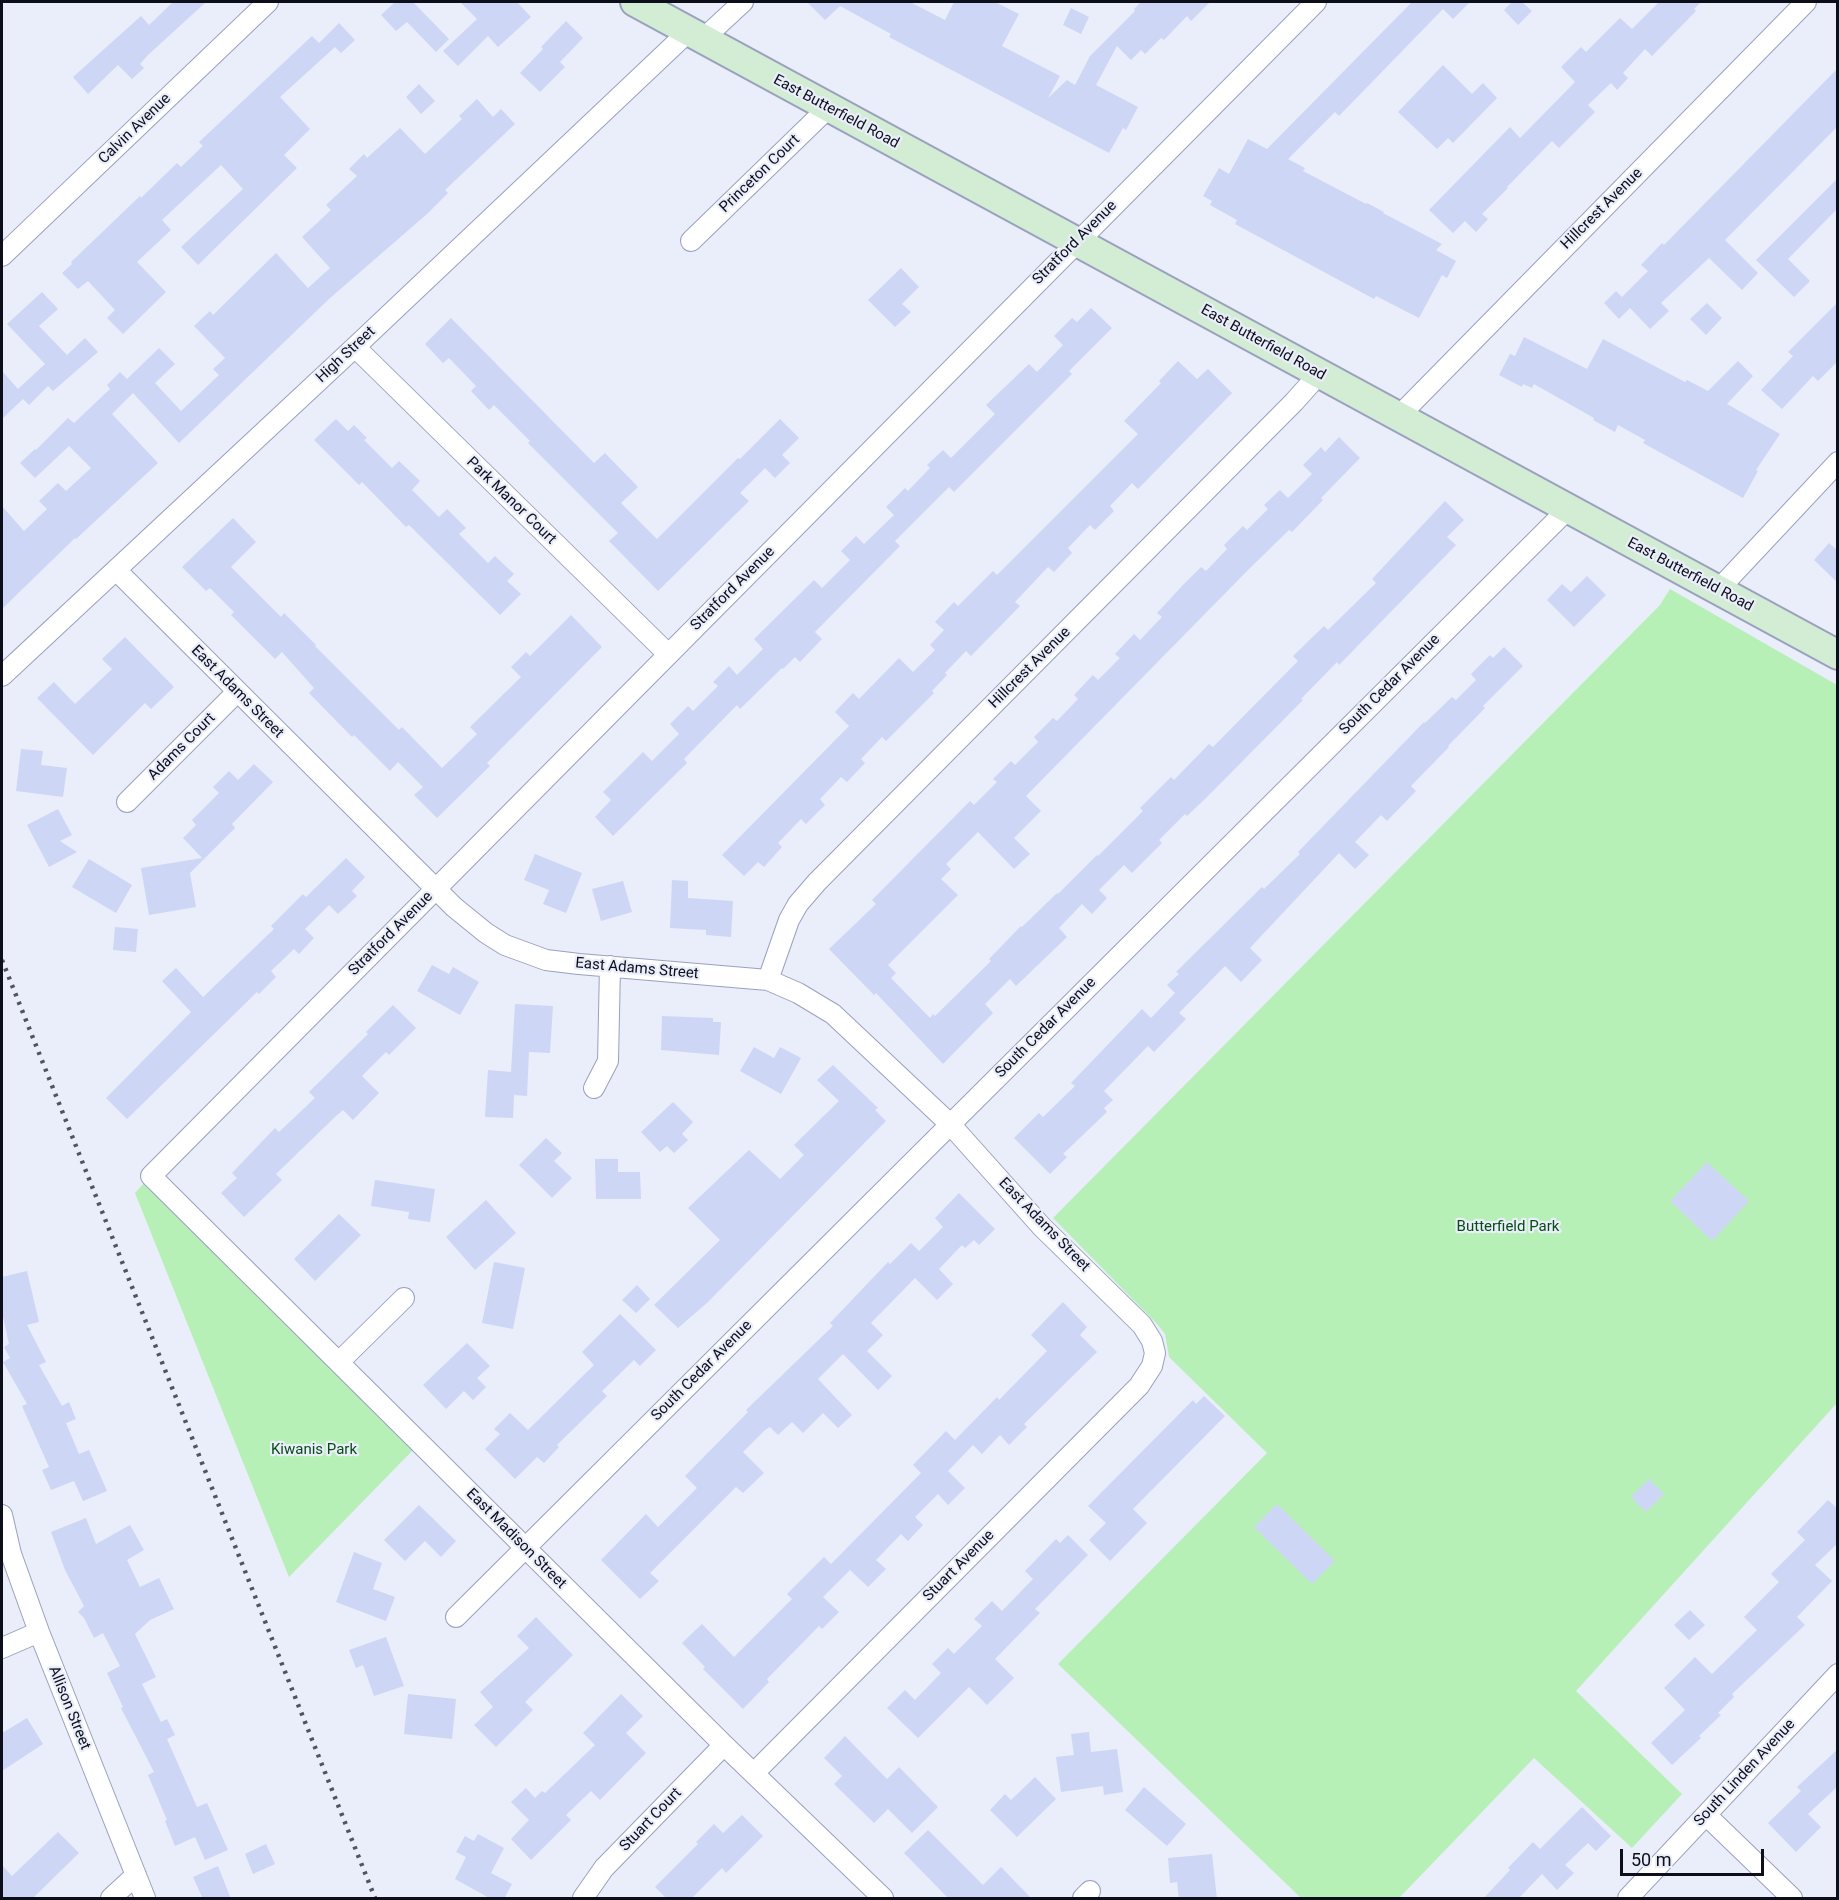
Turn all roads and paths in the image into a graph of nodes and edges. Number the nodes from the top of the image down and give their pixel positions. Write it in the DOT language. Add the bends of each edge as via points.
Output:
graph roads {
  1 [pos="268,2"];
  2 [pos="635,2"];
  3 [pos="743,2"];
  4 [pos="1316,2"];
  5 [pos="1806,2"];
  6 [pos="695,36"];
  7 [pos="828,108"];
  8 [pos="691,241"];
  9 [pos="1077,242"];
  10 [pos="2,256"];
  11 [pos="355,347"];
  12 [pos="1319,374"];
  13 [pos="1398,417"];
  14 [pos="1838,462"];
  15 [pos="1568,509"];
  16 [pos="116,570"];
  17 [pos="1718,590"];
  18 [pos="668,654"];
  19 [pos="1838,655"];
  20 [pos="2,676"];
  21 [pos="237,692"];
  22 [pos="127,802"];
  23 [pos="436,888"];
  24 [pos="610,966"];
  25 [pos="768,980"];
  26 [pos="594,1088"];
  27 [pos="950,1124"];
  28 [pos="151,1176"];
  29 [pos="404,1298"];
  30 [pos="1155,1353"];
  31 [pos="339,1362"];
  32 [pos="2,1515"];
  33 [pos="524,1548"];
  34 [pos="456,1617"];
  35 [pos="39,1632"];
  36 [pos="2,1648"];
  37 [pos="1838,1674"];
  38 [pos="724,1745"];
  39 [pos="754,1773"];
  40 [pos="1706,1815"];
  41 [pos="136,1875"];
  42 [pos="111,1899"];
  43 [pos="146,1899"];
  44 [pos="583,1899"];
  45 [pos="883,1899"];
  46 [pos="1628,1899"];
  47 [pos="1792,1899"];
  1 -- 10 [label="street, Calvin Avenue"];
  2 -- 6 [label="main road, East Butterfield Road"];
  3 -- 6 [label="street, High Street"];
  4 -- 9 [label="street, Stratford Avenue"];
  5 -- 13 [label="street, Hillcrest Avenue"];
  6 -- 7 [label="main road, East Butterfield Road"];
  6 -- 11 [label="street, High Street"];
  7 -- 8 [label="street, Princeton Court"];
  7 -- 9 [label="main road, East Butterfield Road"];
  9 -- 12 [label="main road, East Butterfield Road"];
  9 -- 18 [label="street, Stratford Avenue"];
  11 -- 16 [label="street, High Street"];
  11 -- 18 [label="street, Park Manor Court"];
  12 -- 13 [label="main road, East Butterfield Road"];
  12 -- 25 [label="street, Hillcrest Avenue" via="817,882 789,920"];
  13 -- 15 [label="main road, East Butterfield Road"];
  14 -- 17 [label="street"];
  15 -- 17 [label="main road, East Butterfield Road"];
  15 -- 27 [label="street, South Cedar Avenue"];
  16 -- 20 [label="street, High Street"];
  16 -- 21 [label="street, East Adams Street"];
  17 -- 19 [label="main road, East Butterfield Road"];
  18 -- 23 [label="street, Stratford Avenue"];
  21 -- 22 [label="street, Adams Court"];
  21 -- 23 [label="street, East Adams Street"];
  23 -- 24 [label="street, East Adams Street" via="454,907 505,945 546,960"];
  23 -- 28 [label="street, Stratford Avenue"];
  24 -- 25 [label="street, East Adams Street"];
  24 -- 26 [label="street" via="608,1061"];
  25 -- 27 [label="street, East Adams Street" via="832,1014"];
  27 -- 30 [label="street, East Adams Street" via="1042,1227 1142,1325"];
  27 -- 33 [label="street, South Cedar Avenue"];
  28 -- 31 [label="street, East Madison Street"];
  29 -- 31 [label="street"];
  30 -- 39 [label="street, Stuart Avenue" via="1152,1366 1138,1386"];
  31 -- 33 [label="street, East Madison Street"];
  32 -- 35 [label="street, Allison Street" via="11,1554"];
  33 -- 34 [label="street, South Cedar Avenue"];
  33 -- 38 [label="street, East Madison Street"];
  35 -- 36 [label="street"];
  35 -- 41 [label="street, Allison Street"];
  37 -- 40 [label="street, South Linden Avenue"];
  38 -- 39 [label="street, East Madison Street"];
  38 -- 44 [label="street, Stuart Court" via="604,1868"];
  39 -- 45 [label="street, East Madison Street"];
  40 -- 46 [label="street, South Linden Avenue"];
  40 -- 47 [label="street"];
  41 -- 42 [label="street"];
  41 -- 43 [label="street, Allison Street"];
}
